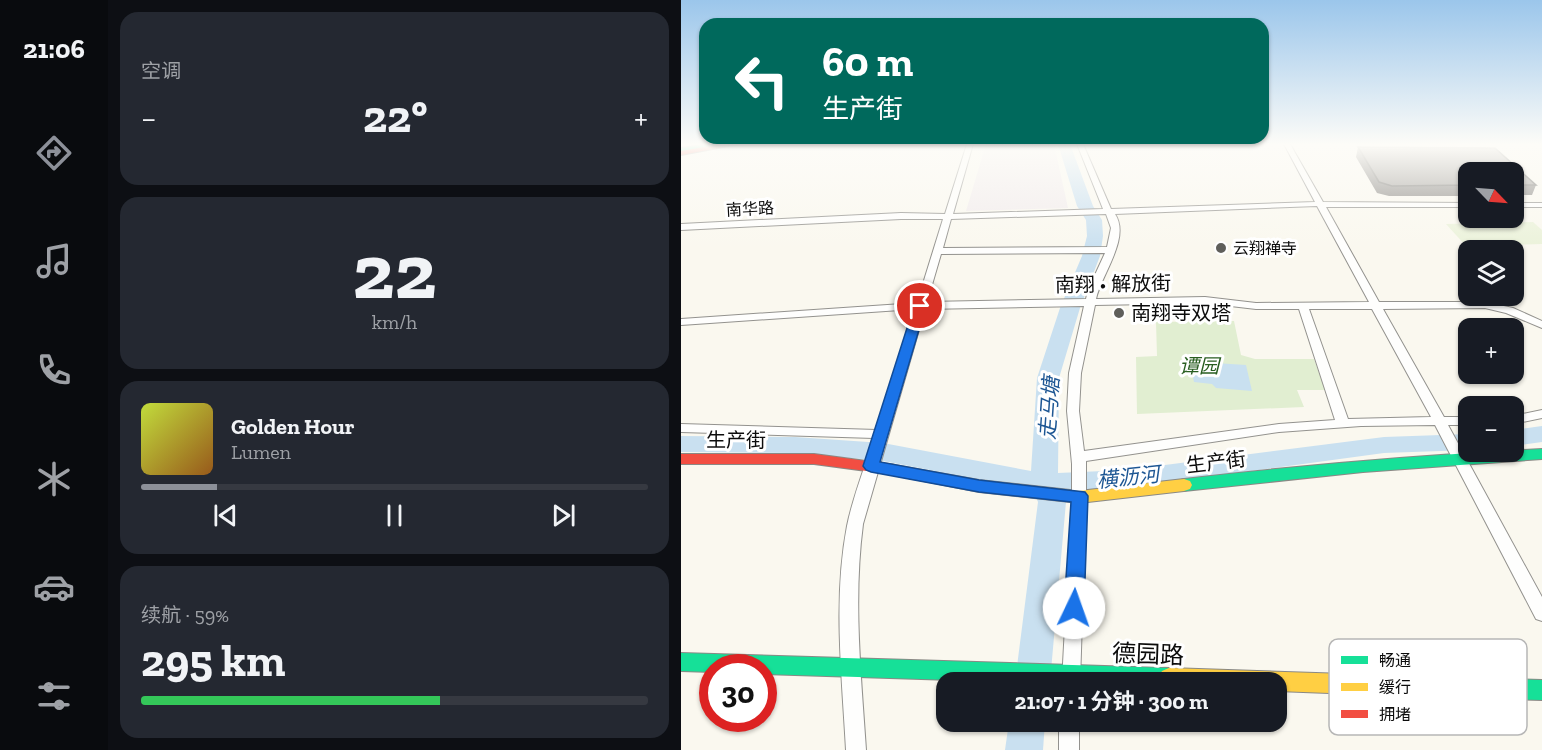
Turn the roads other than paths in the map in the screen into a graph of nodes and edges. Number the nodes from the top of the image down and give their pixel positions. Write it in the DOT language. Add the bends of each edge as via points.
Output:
graph roads {
  1 [pos="959,179"];
  2 [pos="1092,179"];
  3 [pos="1305,179"];
  4 [pos="1318,204"];
  5 [pos="1458,205"];
  6 [pos="1524,205"];
  7 [pos="1542,206"];
  8 [pos="1104,212"];
  9 [pos="947,217"];
  10 [pos="681,227"];
  11 [pos="1106,250"];
  12 [pos="937,251"];
  13 [pos="1078,303"];
  14 [pos="1375,305"];
  15 [pos="920,306"];
  16 [pos="1303,306"];
  17 [pos="681,322"];
  18 [pos="1542,325"];
  19 [pos="1542,414"];
  20 [pos="1524,418"];
  21 [pos="1439,420"];
  22 [pos="1458,421"];
  23 [pos="1343,423"];
  24 [pos="681,428"];
  25 [pos="881,434"];
  26 [pos="1542,454"];
  27 [pos="1458,455"];
  28 [pos="1524,455"];
  29 [pos="681,459"];
  30 [pos="1458,460"];
  31 [pos="1462,462"];
  32 [pos="871,466"];
  33 [pos="1079,478"];
  34 [pos="1542,614"];
  35 [pos="681,662"];
  36 [pos="851,667"];
  37 [pos="1017,672"];
  38 [pos="1071,672"];
  39 [pos="1287,684"];
  40 [pos="1329,685"];
  41 [pos="1527,690"];
  42 [pos="1542,690"];
  43 [pos="1069,732"];
  44 [pos="856,750"];
  45 [pos="1069,750"];
  1 -- 9 [label="street"];
  2 -- 8 [label="street"];
  3 -- 4 [label="street"];
  4 -- 5 [label="street, 南华路"];
  4 -- 8 [label="street, 南华路"];
  4 -- 14 [label="street"];
  6 -- 7 [label="street"];
  8 -- 9 [label="street, 南华路"];
  8 -- 11 [label="street" via="1114,222"];
  9 -- 10 [label="street, 南华路"];
  9 -- 12 [label="street"];
  11 -- 12 [label="street"];
  11 -- 13 [label="street" via="1109,258 1093,290"];
  12 -- 15 [label="street"];
  13 -- 15 [label="street, 南翔 • 解放街"];
  13 -- 16 [label="street, 南翔 • 解放街" via="1206,300 1246,306"];
  13 -- 33 [label="street" via="1073,411"];
  14 -- 16 [label="street, 南翔 • 解放街"];
  14 -- 18 [label="street, 南翔 • 解放街" via="1485,305 1509,310"];
  14 -- 21 [label="street"];
  15 -- 17 [label="street, 南翔 • 解放街"];
  15 -- 25 [label="street"];
  16 -- 23 [label="street"];
  19 -- 20 [label="street"];
  21 -- 22 [label="street"];
  21 -- 23 [label="street"];
  21 -- 27 [label="street"];
  23 -- 33 [label="street" via="1240,432 1160,447"];
  24 -- 25 [label="street"];
  25 -- 32 [label="street"];
  26 -- 28 [label="main road, 生产街"];
  29 -- 32 [label="main road, 生产街" via="814,459"];
  30 -- 33 [label="main road, 生产街" via="1298,471"];
  31 -- 34 [label="street"];
  32 -- 33 [label="main road, 生产街" via="979,486 1061,495"];
  32 -- 36 [label="street" via="849,561"];
  33 -- 38 [label="street"];
  35 -- 36 [label="main road, 德园路"];
  36 -- 37 [label="main road, 德园路"];
  36 -- 44 [label="street"];
  39 -- 40 [label="main road, 德园路"];
  41 -- 42 [label="main road, 德园路"];
  43 -- 45 [label="street"];
}
